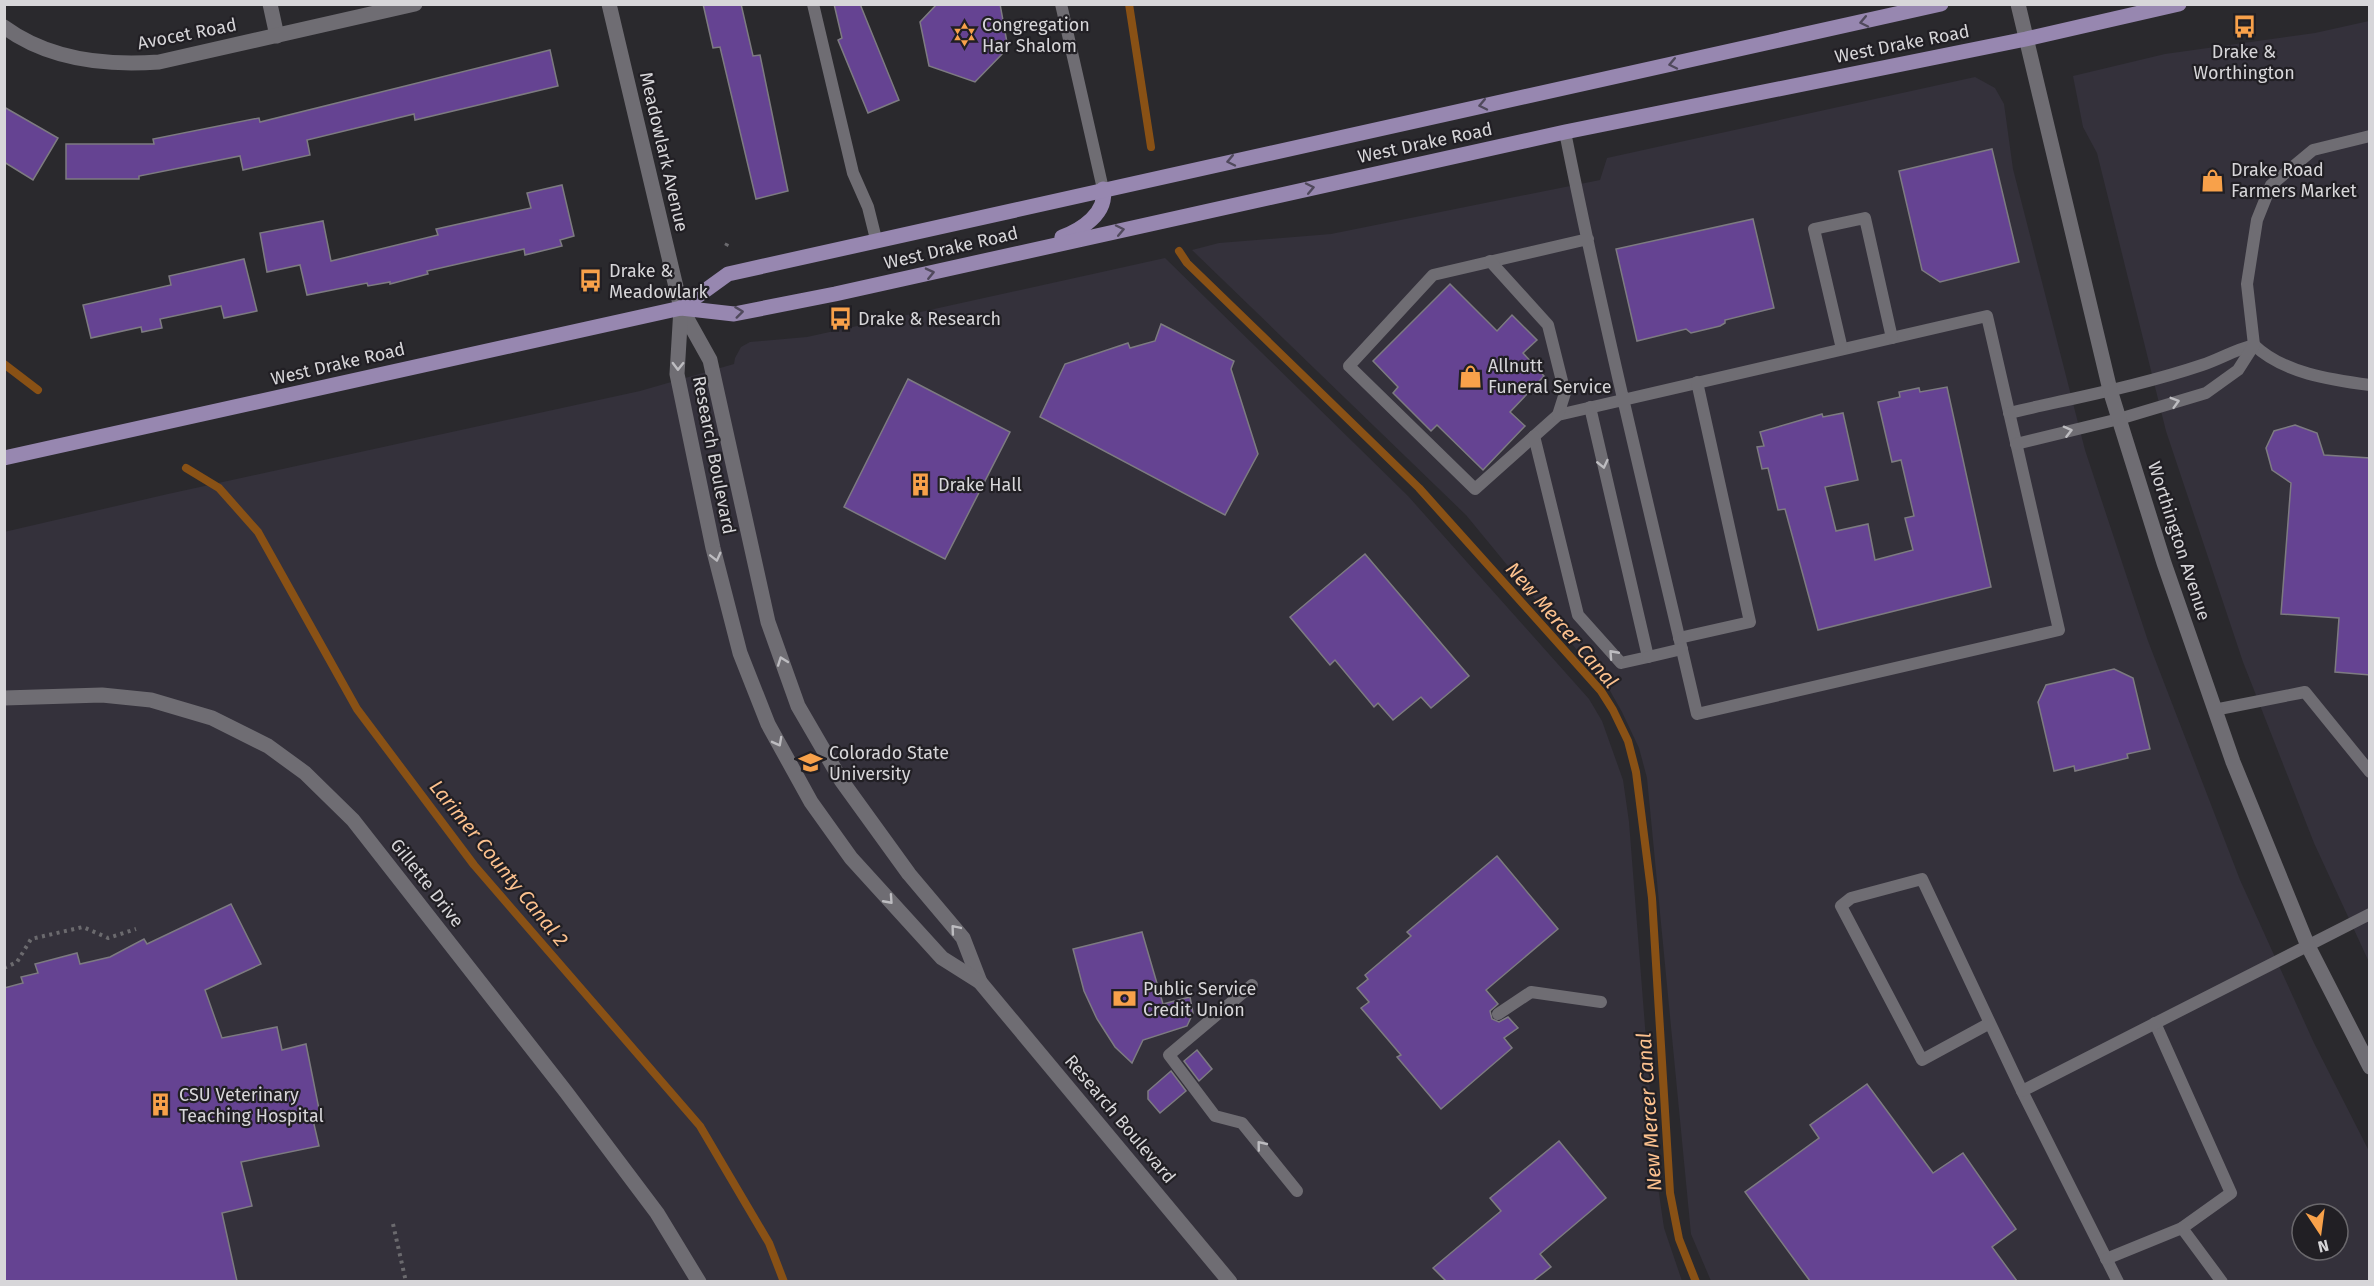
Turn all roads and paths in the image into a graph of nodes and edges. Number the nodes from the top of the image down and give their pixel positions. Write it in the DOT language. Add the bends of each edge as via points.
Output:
graph roads {
  1 [pos="270,4"];
  2 [pos="415,4"];
  3 [pos="609,4"];
  4 [pos="813,4"];
  5 [pos="1061,4"];
  6 [pos="1941,4"];
  7 [pos="2018,4"];
  8 [pos="2179,4"];
  9 [pos="4,27"];
  10 [pos="278,36"];
  11 [pos="2025,39"];
  12 [pos="1565,132"];
  13 [pos="2370,136"];
  14 [pos="1103,189"];
  15 [pos="876,239"];
  16 [pos="1588,239"];
  17 [pos="1031,250"];
  18 [pos="1490,261"];
  19 [pos="681,308"];
  20 [pos="1892,338"];
  21 [pos="2254,345"];
  22 [pos="1842,349"];
  23 [pos="1697,382"];
  24 [pos="2370,385"];
  25 [pos="2110,390"];
  26 [pos="1624,399"];
  27 [pos="1590,407"];
  28 [pos="2009,413"];
  29 [pos="1558,415"];
  30 [pos="2119,419"];
  31 [pos="1534,436"];
  32 [pos="2016,444"];
  33 [pos="4,458"];
  34 [pos="1681,643"];
  35 [pos="1648,657"];
  36 [pos="4,698"];
  37 [pos="2214,710"];
  38 [pos="2370,772"];
  39 [pos="2370,914"];
  40 [pos="136,929"];
  41 [pos="2308,946"];
  42 [pos="4,968"];
  43 [pos="980,982"];
  44 [pos="1252,985"];
  45 [pos="1601,1002"];
  46 [pos="1498,1014"];
  47 [pos="1989,1023"];
  48 [pos="2155,1023"];
  49 [pos="2370,1067"];
  50 [pos="2022,1091"];
  51 [pos="1298,1191"];
  52 [pos="393,1224"];
  53 [pos="2182,1228"];
  54 [pos="2106,1258"];
  55 [pos="406,1281"];
  56 [pos="699,1281"];
  57 [pos="1230,1281"];
  58 [pos="2118,1281"];
  59 [pos="2222,1281"];
  1 -- 10 [label="street"];
  2 -- 10 [label="street, Avocet Road"];
  3 -- 19 [label="street, Meadowlark Avenue"];
  4 -- 15 [label="lane" via="853,173"];
  5 -- 14 [label="lane"];
  6 -- 14 [label="main road, West Drake Road, one-way"];
  7 -- 11 [label="street, Worthington Avenue"];
  8 -- 11 [label="main road, West Drake Road"];
  9 -- 10 [label="street, Avocet Road" via="46,49 117,64 159,62"];
  11 -- 12 [label="main road, West Drake Road"];
  11 -- 25 [label="street, Worthington Avenue"];
  12 -- 16 [label="lane"];
  17 -- 12 [label="main road, West Drake Road, one-way"];
  13 -- 21 [label="lane" via="2313,150 2271,184 2257,220 2247,284"];
  14 -- 15 [label="main road, West Drake Road"];
  14 -- 17 [label="main road" via="1101,210 1090,221 1072,234"];
  15 -- 19 [label="main road, West Drake Road" via="728,274"];
  16 -- 18 [label="lane"];
  16 -- 26 [label="lane"];
  19 -- 17 [label="main road, West Drake Road, one-way" via="734,314"];
  18 -- 29 [label="lane" via="1548,326 1565,393"];
  18 -- 31 [label="lane" via="1432,275 1348,366 1475,489"];
  19 -- 33 [label="main road, West Drake Road"];
  43 -- 19 [label="street, Research Boulevard, one-way" via="963,938 909,874 841,780 798,706 768,622 710,360"];
  19 -- 43 [label="street, Research Boulevard, one-way" via="677,374 713,548 740,653 768,724 811,802 851,858 942,958"];
  20 -- 22 [label="lane"];
  20 -- 22 [label="lane" via="1865,218 1814,229"];
  20 -- 28 [label="lane" via="1987,316"];
  21 -- 24 [label="lane" via="2267,358 2281,363 2337,381"];
  21 -- 25 [label="lane"];
  30 -- 21 [label="lane, one-way" via="2206,393 2238,370"];
  22 -- 23 [label="lane"];
  23 -- 26 [label="lane"];
  23 -- 34 [label="lane" via="1750,622"];
  25 -- 28 [label="lane"];
  25 -- 30 [label="street, Worthington Avenue"];
  26 -- 27 [label="lane"];
  26 -- 34 [label="lane"];
  27 -- 29 [label="lane"];
  27 -- 35 [label="lane, one-way"];
  28 -- 32 [label="lane"];
  29 -- 31 [label="lane"];
  32 -- 30 [label="lane, one-way"];
  30 -- 37 [label="street, Worthington Avenue"];
  35 -- 31 [label="lane, one-way" via="1621,663 1578,615"];
  32 -- 34 [label="lane" via="2059,630 1697,714"];
  34 -- 35 [label="lane"];
  36 -- 56 [label="street, Gillette Drive" via="102,695 151,700 212,718 268,746 305,774 352,820 566,1092 657,1213"];
  37 -- 38 [label="lane" via="2305,692"];
  37 -- 41 [label="street, Worthington Avenue"];
  39 -- 41 [label="lane"];
  40 -- 42 [label="path" via="108,938 83,927 31,939 17,962"];
  41 -- 48 [label="lane"];
  41 -- 49 [label="street, Worthington Avenue"];
  43 -- 57 [label="street, Research Boulevard"];
  51 -- 44 [label="lane, one-way" via="1242,1123 1215,1116 1169,1055"];
  45 -- 46 [label="lane" via="1530,992"];
  47 -- 47 [label="lane" via="1922,879 1851,898 1840,906 1922,1060"];
  47 -- 50 [label="lane"];
  48 -- 50 [label="lane"];
  48 -- 53 [label="lane" via="2232,1193"];
  50 -- 54 [label="lane"];
  52 -- 55 [label="path"];
  53 -- 54 [label="lane"];
  53 -- 59 [label="lane"];
  54 -- 58 [label="lane"];
}
